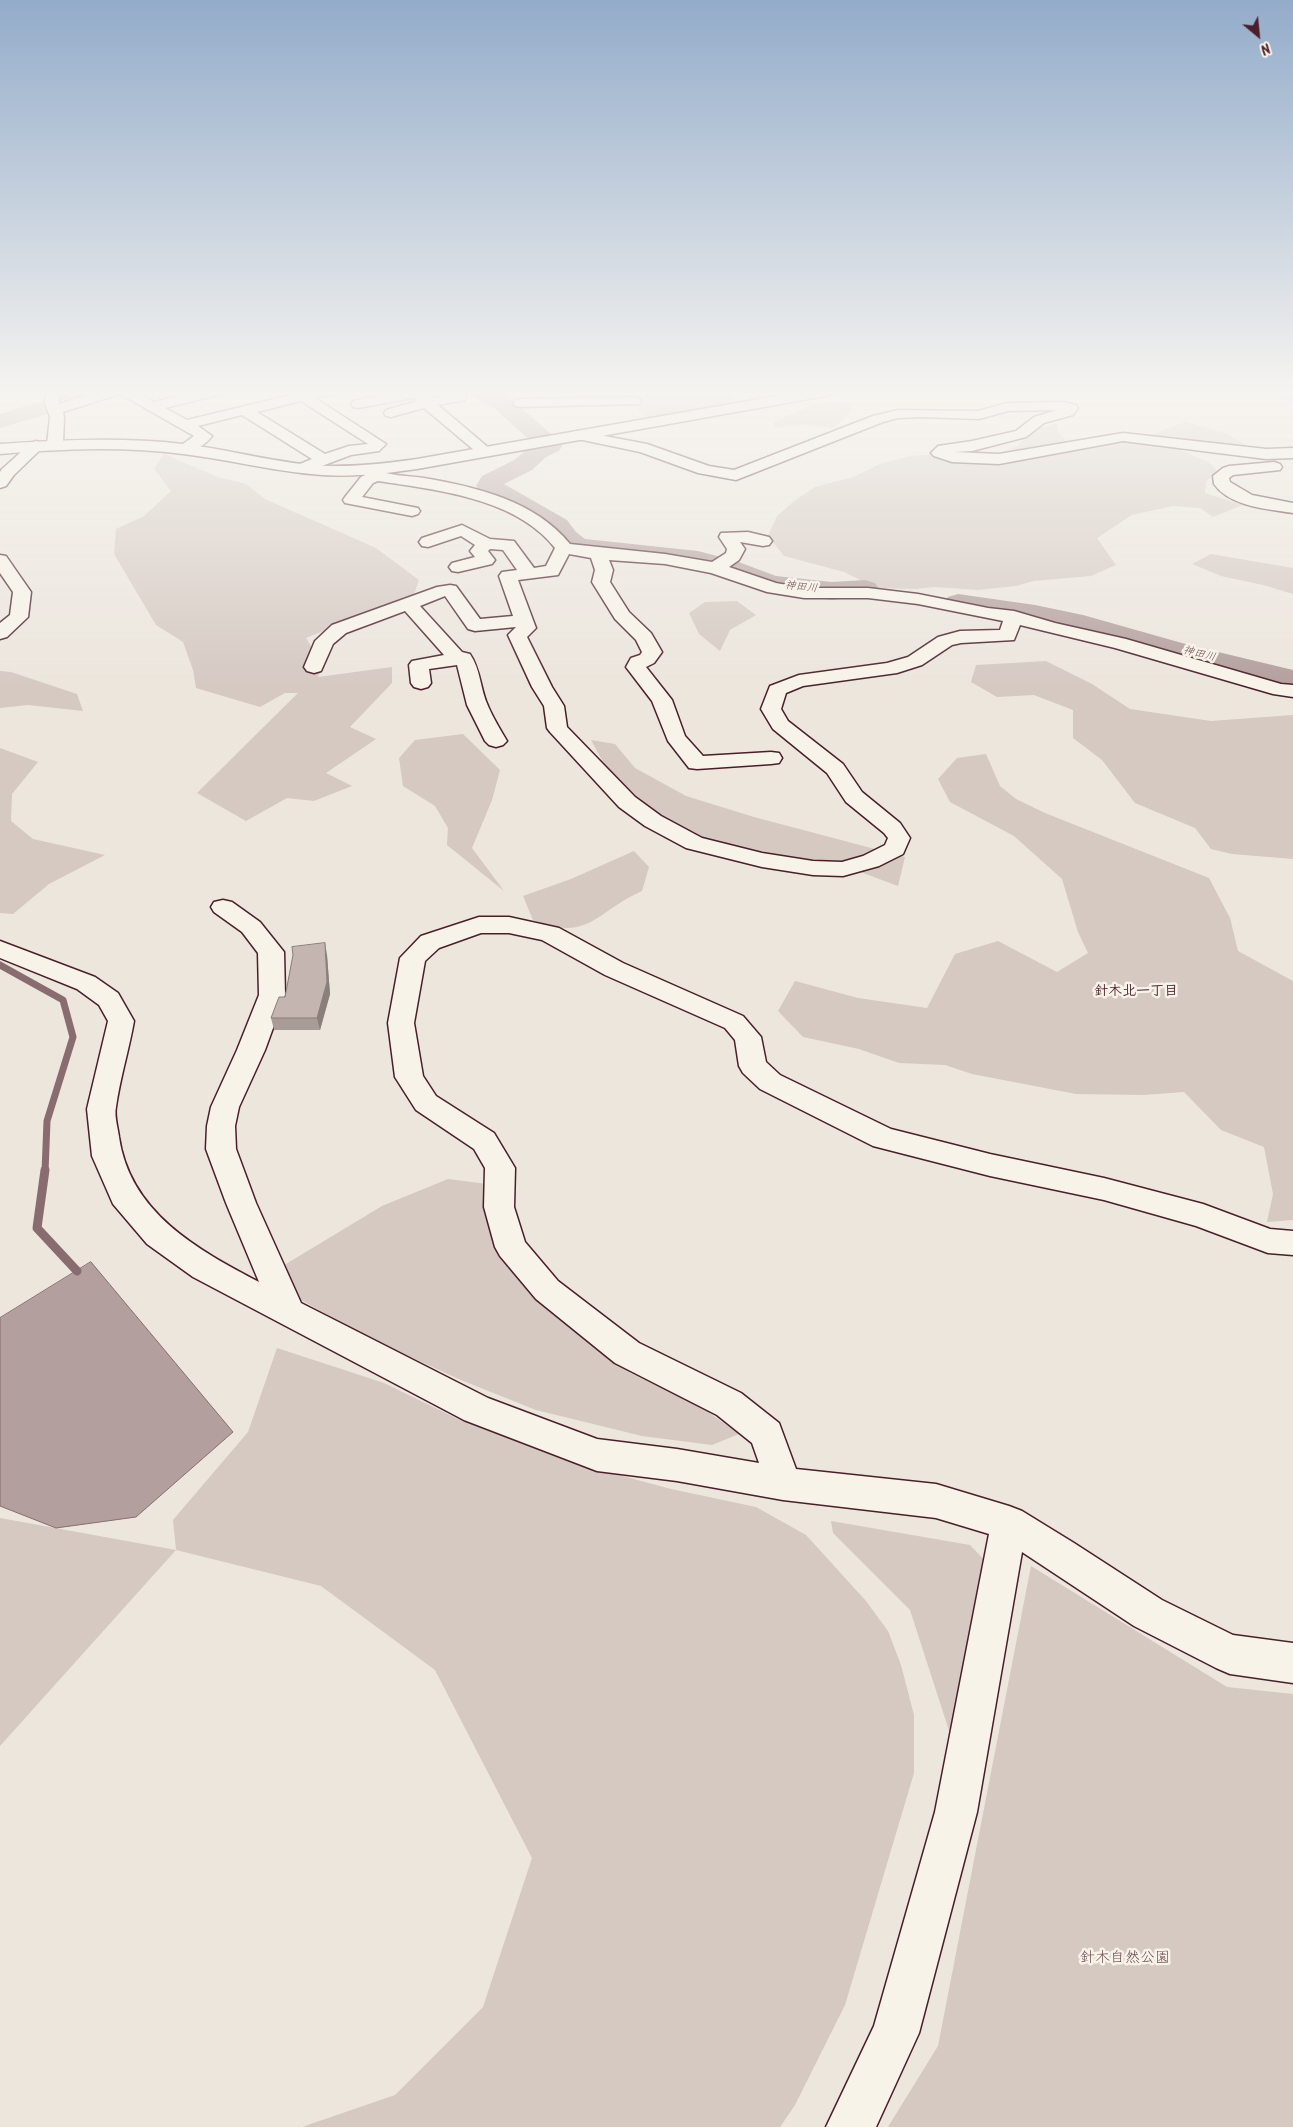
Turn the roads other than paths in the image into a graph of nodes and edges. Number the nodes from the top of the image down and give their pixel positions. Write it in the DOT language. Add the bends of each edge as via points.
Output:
graph roads {
  1 [pos="359,490"];
  2 [pos="457,490"];
  3 [pos="1228,490"];
  4 [pos="1293,508"];
  5 [pos="412,511"];
  6 [pos="763,541"];
  7 [pos="428,542"];
  8 [pos="486,544"];
  9 [pos="564,548"];
  10 [pos="599,555"];
  11 [pos="0,560"];
  12 [pos="458,567"];
  13 [pos="715,568"];
  14 [pos="529,573"];
  15 [pos="408,603"];
  16 [pos="1014,616"];
  17 [pos="524,621"];
  18 [pos="0,633"];
  19 [pos="456,658"];
  20 [pos="314,667"];
  21 [pos="421,683"];
  22 [pos="1293,691"];
  23 [pos="496,741"];
  24 [pos="771,758"];
  25 [pos="223,907"];
  26 [pos="0,949"];
  27 [pos="1293,1243"];
  28 [pos="290,1313"];
  29 [pos="783,1484"];
  30 [pos="1009,1523"];
  31 [pos="1293,1663"];
  32 [pos="850,2127"];
  1 -- 5 [label="street" via="352,500"];
  2 -- 9 [label="street" via="491,498 538,523"];
  3 -- 4 [label="street" via="1248,500"];
  6 -- 13 [label="street" via="748,537 727,538 736,549 732,556"];
  7 -- 8 [label="street" via="462,530"];
  8 -- 12 [label="street" via="479,551 486,560"];
  8 -- 14 [label="street" via="508,545"];
  9 -- 10 [label="street"];
  9 -- 14 [label="street" via="552,571"];
  10 -- 13 [label="street" via="665,559"];
  10 -- 24 [label="street" via="604,570 601,582 652,652 636,667 662,700 675,737 697,763"];
  11 -- 18 [label="street" via="22,592 19,617"];
  13 -- 16 [label="street" via="773,588 804,593 868,593"];
  14 -- 17 [label="street" via="508,576"];
  15 -- 17 [label="street" via="450,590 475,625"];
  15 -- 19 [label="street"];
  15 -- 20 [label="street" via="339,629 325,641"];
  16 -- 17 [label="street" via="1007,636 945,641 915,661 890,669 799,680 777,690 771,709 780,725 835,769 854,797 892,828 899,838 895,849 871,862 843,869 762,860 694,843 653,821 627,802 557,728 554,706 517,635 527,628"];
  16 -- 22 [label="street"];
  19 -- 21 [label="street" via="418,665"];
  19 -- 23 [label="street" via="463,658 468,667 477,705"];
  25 -- 28 [label="street" via="251,927 271,952 272,996 225,1107 220,1149"];
  26 -- 28 [label="street" via="86,983 109,999 121,1021 101,1109 107,1156 124,1196 158,1235 204,1268"];
  27 -- 29 [label="street" via="1268,1241 1203,1216 1104,1189 883,1138 770,1082 753,1066 748,1037 734,1022 614,968 550,934 509,925 480,925 430,942 413,958 401,1023 409,1077 426,1103 484,1141 500,1168 499,1207 511,1247 547,1290 627,1353 729,1404 767,1434"];
  28 -- 29 [label="street" via="476,1409 596,1455 677,1465"];
  29 -- 30 [label="street" via="936,1501"];
  30 -- 31 [label="street" via="1164,1622 1230,1654"];
  30 -- 32 [label="street" via="956,1812 896,2033"];
}
